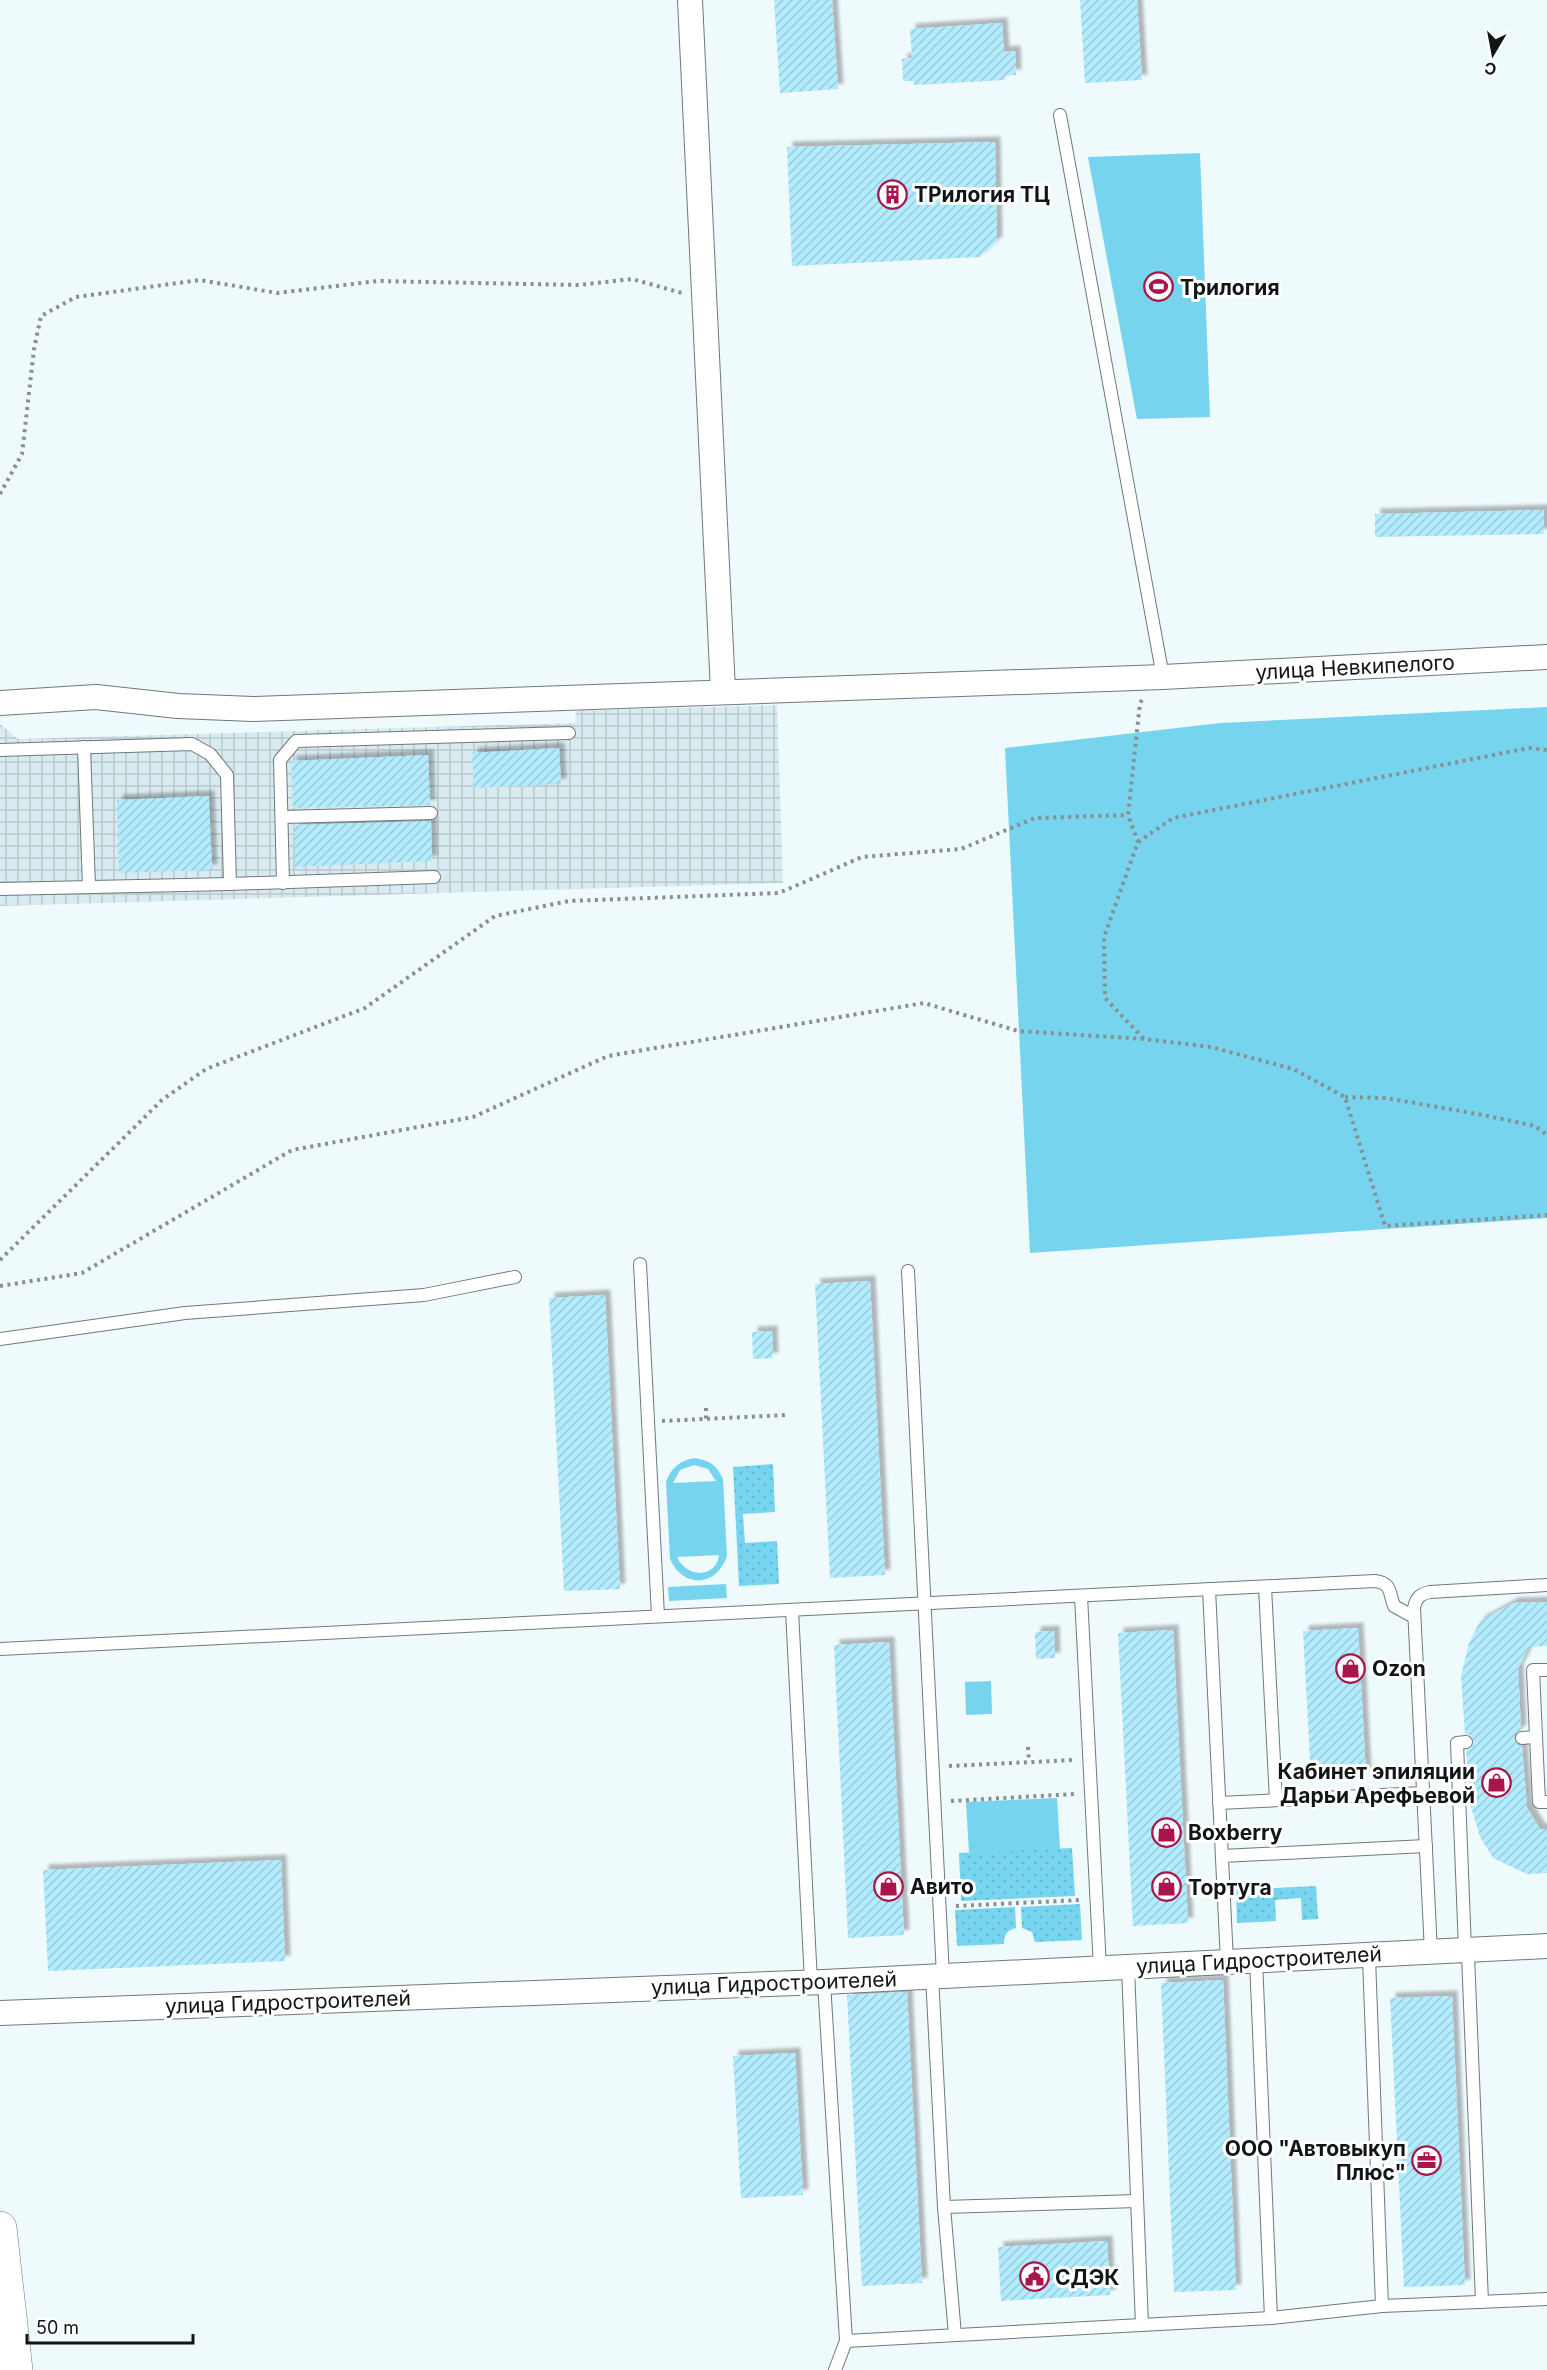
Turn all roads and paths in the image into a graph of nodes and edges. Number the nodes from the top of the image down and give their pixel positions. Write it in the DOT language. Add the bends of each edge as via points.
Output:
graph roads {
  1 [pos="690,0"];
  2 [pos="1059,115"];
  3 [pos="704,298"];
  4 [pos="0,494"];
  5 [pos="1547,657"];
  6 [pos="1163,677"];
  7 [pos="723,691"];
  8 [pos="0,703"];
  9 [pos="568,733"];
  10 [pos="84,747"];
  11 [pos="0,750"];
  12 [pos="1547,750"];
  13 [pos="430,813"];
  14 [pos="1128,815"];
  15 [pos="282,817"];
  16 [pos="1138,842"];
  17 [pos="434,877"];
  18 [pos="283,883"];
  19 [pos="230,884"];
  20 [pos="89,887"];
  21 [pos="0,889"];
  22 [pos="1144,1039"];
  23 [pos="1345,1098"];
  24 [pos="1547,1135"];
  25 [pos="1547,1215"];
  26 [pos="0,1260"];
  27 [pos="640,1264"];
  28 [pos="908,1270"];
  29 [pos="515,1277"];
  30 [pos="0,1286"];
  31 [pos="0,1339"];
  32 [pos="706,1408"];
  33 [pos="787,1415"];
  34 [pos="706,1419"];
  35 [pos="648,1422"];
  36 [pos="1547,1585"];
  37 [pos="1265,1587"];
  38 [pos="1209,1589"];
  39 [pos="1081,1596"];
  40 [pos="925,1603"];
  41 [pos="792,1610"];
  42 [pos="658,1616"];
  43 [pos="1414,1617"];
  44 [pos="0,1649"];
  45 [pos="1547,1670"];
  46 [pos="1536,1737"];
  47 [pos="1522,1738"];
  48 [pos="1466,1742"];
  49 [pos="1028,1747"];
  50 [pos="1089,1759"];
  51 [pos="1029,1762"];
  52 [pos="933,1767"];
  53 [pos="1423,1793"];
  54 [pos="1091,1794"];
  55 [pos="1276,1800"];
  56 [pos="934,1801"];
  57 [pos="1547,1802"];
  58 [pos="1219,1803"];
  59 [pos="1426,1846"];
  60 [pos="1222,1856"];
  61 [pos="1096,1899"];
  62 [pos="940,1907"];
  63 [pos="1547,1946"];
  64 [pos="1431,1952"];
  65 [pos="1547,1952"];
  66 [pos="1466,1953"];
  67 [pos="1256,1960"];
  68 [pos="1227,1962"];
  69 [pos="1128,1967"];
  70 [pos="1100,1968"];
  71 [pos="937,1976"];
  72 [pos="817,1982"];
  73 [pos="0,2013"];
  74 [pos="1137,2201"];
  75 [pos="944,2207"];
  76 [pos="0,2228"];
  77 [pos="1547,2299"];
  78 [pos="1482,2302"];
  79 [pos="1382,2306"];
  80 [pos="1271,2318"];
  81 [pos="1142,2325"];
  82 [pos="956,2335"];
  83 [pos="846,2341"];
  84 [pos="16,2370"];
  85 [pos="835,2370"];
  1 -- 3 [label="street"];
  2 -- 6 [label="lane"];
  3 -- 4 [label="path" via="632,279 579,285 378,282 277,293 200,280 76,297 41,316 22,454"];
  3 -- 7 [label="street"];
  5 -- 6 [label="street, улица Невкипелого"];
  6 -- 7 [label="street, улица Невкипелого"];
  6 -- 14 [label="path" via="1140,703"];
  7 -- 8 [label="street, улица Невкипелого" via="253,710 96,697"];
  9 -- 15 [label="lane" via="296,741 280,760"];
  10 -- 11 [label="lane"];
  10 -- 19 [label="lane" via="192,744 210,754 227,775"];
  10 -- 20 [label="lane"];
  12 -- 16 [label="path" via="1529,748 1173,818"];
  13 -- 15 [label="lane"];
  14 -- 16 [label="path"];
  14 -- 26 [label="path" via="1035,818 961,849 862,856 779,893 569,901 495,916 365,1008 206,1069 162,1100"];
  15 -- 18 [label="lane"];
  16 -- 22 [label="path" via="1104,937 1105,977 1106,998"];
  17 -- 18 [label="lane"];
  18 -- 19 [label="lane"];
  19 -- 20 [label="lane"];
  20 -- 21 [label="lane"];
  22 -- 23 [label="path" via="1211,1047 1293,1069"];
  22 -- 30 [label="path" via="1018,1031 924,1003 608,1056 473,1117 292,1150 82,1273"];
  23 -- 24 [label="path" via="1386,1098 1483,1115 1535,1126"];
  23 -- 25 [label="path" via="1384,1226"];
  27 -- 35 [label="lane"];
  28 -- 40 [label="lane"];
  29 -- 31 [label="lane" via="424,1295 185,1313"];
  32 -- 34 [label="path"];
  33 -- 34 [label="path"];
  34 -- 35 [label="path"];
  35 -- 42 [label="lane"];
  36 -- 43 [label="lane" via="1423,1594 1416,1599"];
  37 -- 38 [label="lane"];
  37 -- 43 [label="lane" via="1383,1582 1389,1587 1394,1606"];
  37 -- 55 [label="lane"];
  38 -- 39 [label="lane"];
  38 -- 58 [label="lane"];
  39 -- 40 [label="lane"];
  39 -- 50 [label="lane"];
  40 -- 41 [label="lane"];
  40 -- 52 [label="lane"];
  41 -- 42 [label="lane"];
  41 -- 72 [label="lane"];
  42 -- 44 [label="lane"];
  43 -- 53 [label="lane"];
  45 -- 46 [label="lane" via="1533,1670"];
  46 -- 47 [label="lane"];
  46 -- 57 [label="lane" via="1539,1802"];
  48 -- 66 [label="lane" via="1457,1743"];
  49 -- 51 [label="path"];
  50 -- 51 [label="path"];
  50 -- 54 [label="lane"];
  51 -- 52 [label="path"];
  52 -- 56 [label="lane"];
  53 -- 55 [label="lane"];
  53 -- 59 [label="lane"];
  54 -- 56 [label="path"];
  54 -- 61 [label="lane"];
  55 -- 58 [label="lane"];
  56 -- 62 [label="lane"];
  58 -- 60 [label="lane"];
  59 -- 60 [label="lane"];
  59 -- 64 [label="lane"];
  60 -- 68 [label="lane"];
  61 -- 62 [label="path"];
  61 -- 70 [label="lane"];
  62 -- 71 [label="lane"];
  63 -- 66 [label="street, улица Гидростроителей"];
  64 -- 66 [label="street, улица Гидростроителей"];
  64 -- 67 [label="street, улица Гидростроителей"];
  65 -- 66 [label="lane"];
  66 -- 78 [label="lane"];
  66 -- 79 [label="lane" via="1369,1958"];
  67 -- 68 [label="street, улица Гидростроителей"];
  67 -- 80 [label="lane"];
  68 -- 69 [label="street, улица Гидростроителей"];
  69 -- 70 [label="street, улица Гидростроителей"];
  69 -- 74 [label="lane"];
  70 -- 71 [label="street, улица Гидростроителей"];
  71 -- 72 [label="street, улица Гидростроителей"];
  71 -- 75 [label="lane"];
  72 -- 73 [label="street, улица Гидростроителей"];
  72 -- 83 [label="lane"];
  74 -- 75 [label="lane"];
  74 -- 81 [label="lane"];
  75 -- 82 [label="lane"];
  76 -- 84 [label="street"];
  77 -- 78 [label="lane"];
  78 -- 79 [label="lane"];
  79 -- 80 [label="lane"];
  80 -- 81 [label="lane"];
  81 -- 82 [label="lane"];
  82 -- 83 [label="lane"];
  83 -- 85 [label="lane"];
}
